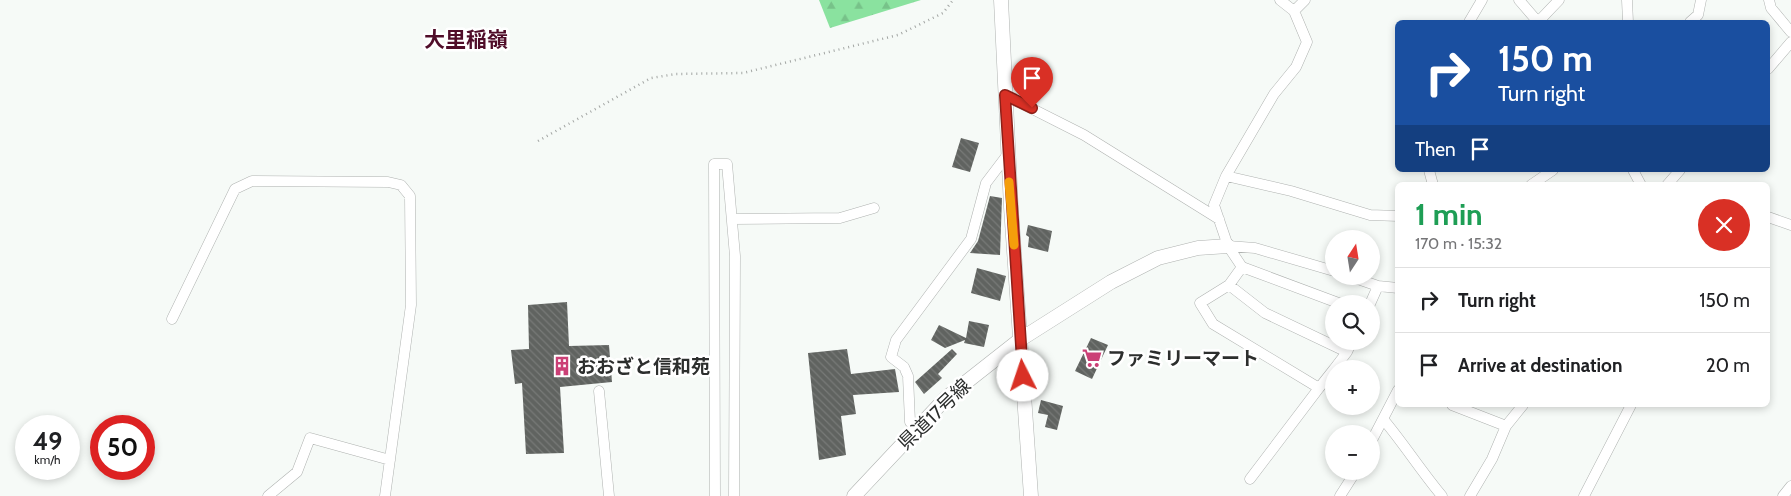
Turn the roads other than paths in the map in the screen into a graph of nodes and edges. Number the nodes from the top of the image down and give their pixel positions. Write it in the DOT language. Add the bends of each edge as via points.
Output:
graph roads {
  1 [pos="1001,0"];
  2 [pos="1280,0"];
  3 [pos="1305,0"];
  4 [pos="1482,0"];
  5 [pos="1519,0"];
  6 [pos="1559,0"];
  7 [pos="1627,0"];
  8 [pos="1702,0"];
  9 [pos="1769,0"];
  10 [pos="1294,11"];
  11 [pos="1470,20"];
  12 [pos="1536,20"];
  13 [pos="1540,20"];
  14 [pos="1628,20"];
  15 [pos="1692,20"];
  16 [pos="1791,32"];
  17 [pos="1791,42"];
  18 [pos="1770,67"];
  19 [pos="1005,95"];
  20 [pos="1008,154"];
  21 [pos="1550,172"];
  22 [pos="1678,172"];
  23 [pos="1226,176"];
  24 [pos="1536,182"];
  25 [pos="1670,182"];
  26 [pos="874,208"];
  27 [pos="1395,216"];
  28 [pos="1770,218"];
  29 [pos="732,219"];
  30 [pos="1219,219"];
  31 [pos="1791,225"];
  32 [pos="1228,246"];
  33 [pos="1242,267"];
  34 [pos="1325,268"];
  35 [pos="1229,285"];
  36 [pos="1375,285"];
  37 [pos="1378,286"];
  38 [pos="1395,288"];
  39 [pos="1374,295"];
  40 [pos="1325,298"];
  41 [pos="172,319"];
  42 [pos="1021,339"];
  43 [pos="1347,352"];
  44 [pos="1341,360"];
  45 [pos="1325,380"];
  46 [pos="1319,388"];
  47 [pos="599,391"];
  48 [pos="1395,396"];
  49 [pos="1457,407"];
  50 [pos="1521,407"];
  51 [pos="1630,407"];
  52 [pos="1383,419"];
  53 [pos="1380,425"];
  54 [pos="1506,426"];
  55 [pos="917,430"];
  56 [pos="390,460"];
  57 [pos="1250,479"];
  58 [pos="1350,480"];
  59 [pos="1791,486"];
  60 [pos="268,496"];
  61 [pos="385,496"];
  62 [pos="609,496"];
  63 [pos="715,496"];
  64 [pos="734,496"];
  65 [pos="854,496"];
  66 [pos="1031,496"];
  67 [pos="1340,496"];
  68 [pos="1442,496"];
  69 [pos="1470,496"];
  70 [pos="1584,496"];
  71 [pos="1783,496"];
  1 -- 19 [label="main road"];
  2 -- 10 [label="street"];
  3 -- 10 [label="street"];
  4 -- 11 [label="street"];
  5 -- 12 [label="street"];
  6 -- 13 [label="street"];
  7 -- 14 [label="street"];
  8 -- 15 [label="street" via="1698,15"];
  9 -- 16 [label="street" via="1771,8"];
  10 -- 23 [label="street" via="1307,42 1296,68 1274,94"];
  17 -- 18 [label="street"];
  19 -- 20 [label="main road"];
  19 -- 30 [label="street" via="1084,135"];
  20 -- 42 [label="main road"];
  20 -- 55 [label="street" via="986,183 971,238 892,348 891,357 904,367 908,376 910,422"];
  21 -- 24 [label="street"];
  22 -- 25 [label="street"];
  23 -- 27 [label="street" via="1291,191 1370,215"];
  23 -- 30 [label="street" via="1214,205"];
  26 -- 29 [label="street" via="840,218"];
  28 -- 31 [label="street"];
  29 -- 63 [label="street" via="726,164 714,164"];
  29 -- 64 [label="street" via="735,256"];
  30 -- 32 [label="street"];
  32 -- 33 [label="street"];
  32 -- 34 [label="street" via="1255,248"];
  32 -- 42 [label="main road, 県道17号線" via="1178,252 1150,262 1111,282"];
  33 -- 35 [label="street"];
  33 -- 40 [label="street"];
  35 -- 43 [label="street" via="1265,313"];
  35 -- 46 [label="street" via="1200,303 1213,324"];
  36 -- 37 [label="street"];
  37 -- 38 [label="street"];
  37 -- 39 [label="street"];
  41 -- 56 [label="street" via="235,189 252,180 388,182 401,185 410,196 411,305"];
  42 -- 55 [label="main road, 県道17号線" via="946,398"];
  42 -- 66 [label="main road"];
  43 -- 44 [label="street"];
  45 -- 46 [label="street"];
  46 -- 57 [label="street"];
  47 -- 62 [label="street"];
  48 -- 52 [label="street"];
  49 -- 54 [label="street"];
  50 -- 54 [label="street"];
  51 -- 70 [label="street"];
  52 -- 53 [label="street"];
  52 -- 68 [label="street"];
  54 -- 69 [label="street" via="1492,459"];
  55 -- 65 [label="main road, 県道17号線"];
  56 -- 60 [label="street" via="310,438 298,472"];
  56 -- 61 [label="street"];
  58 -- 67 [label="street"];
  59 -- 71 [label="street"];
}
